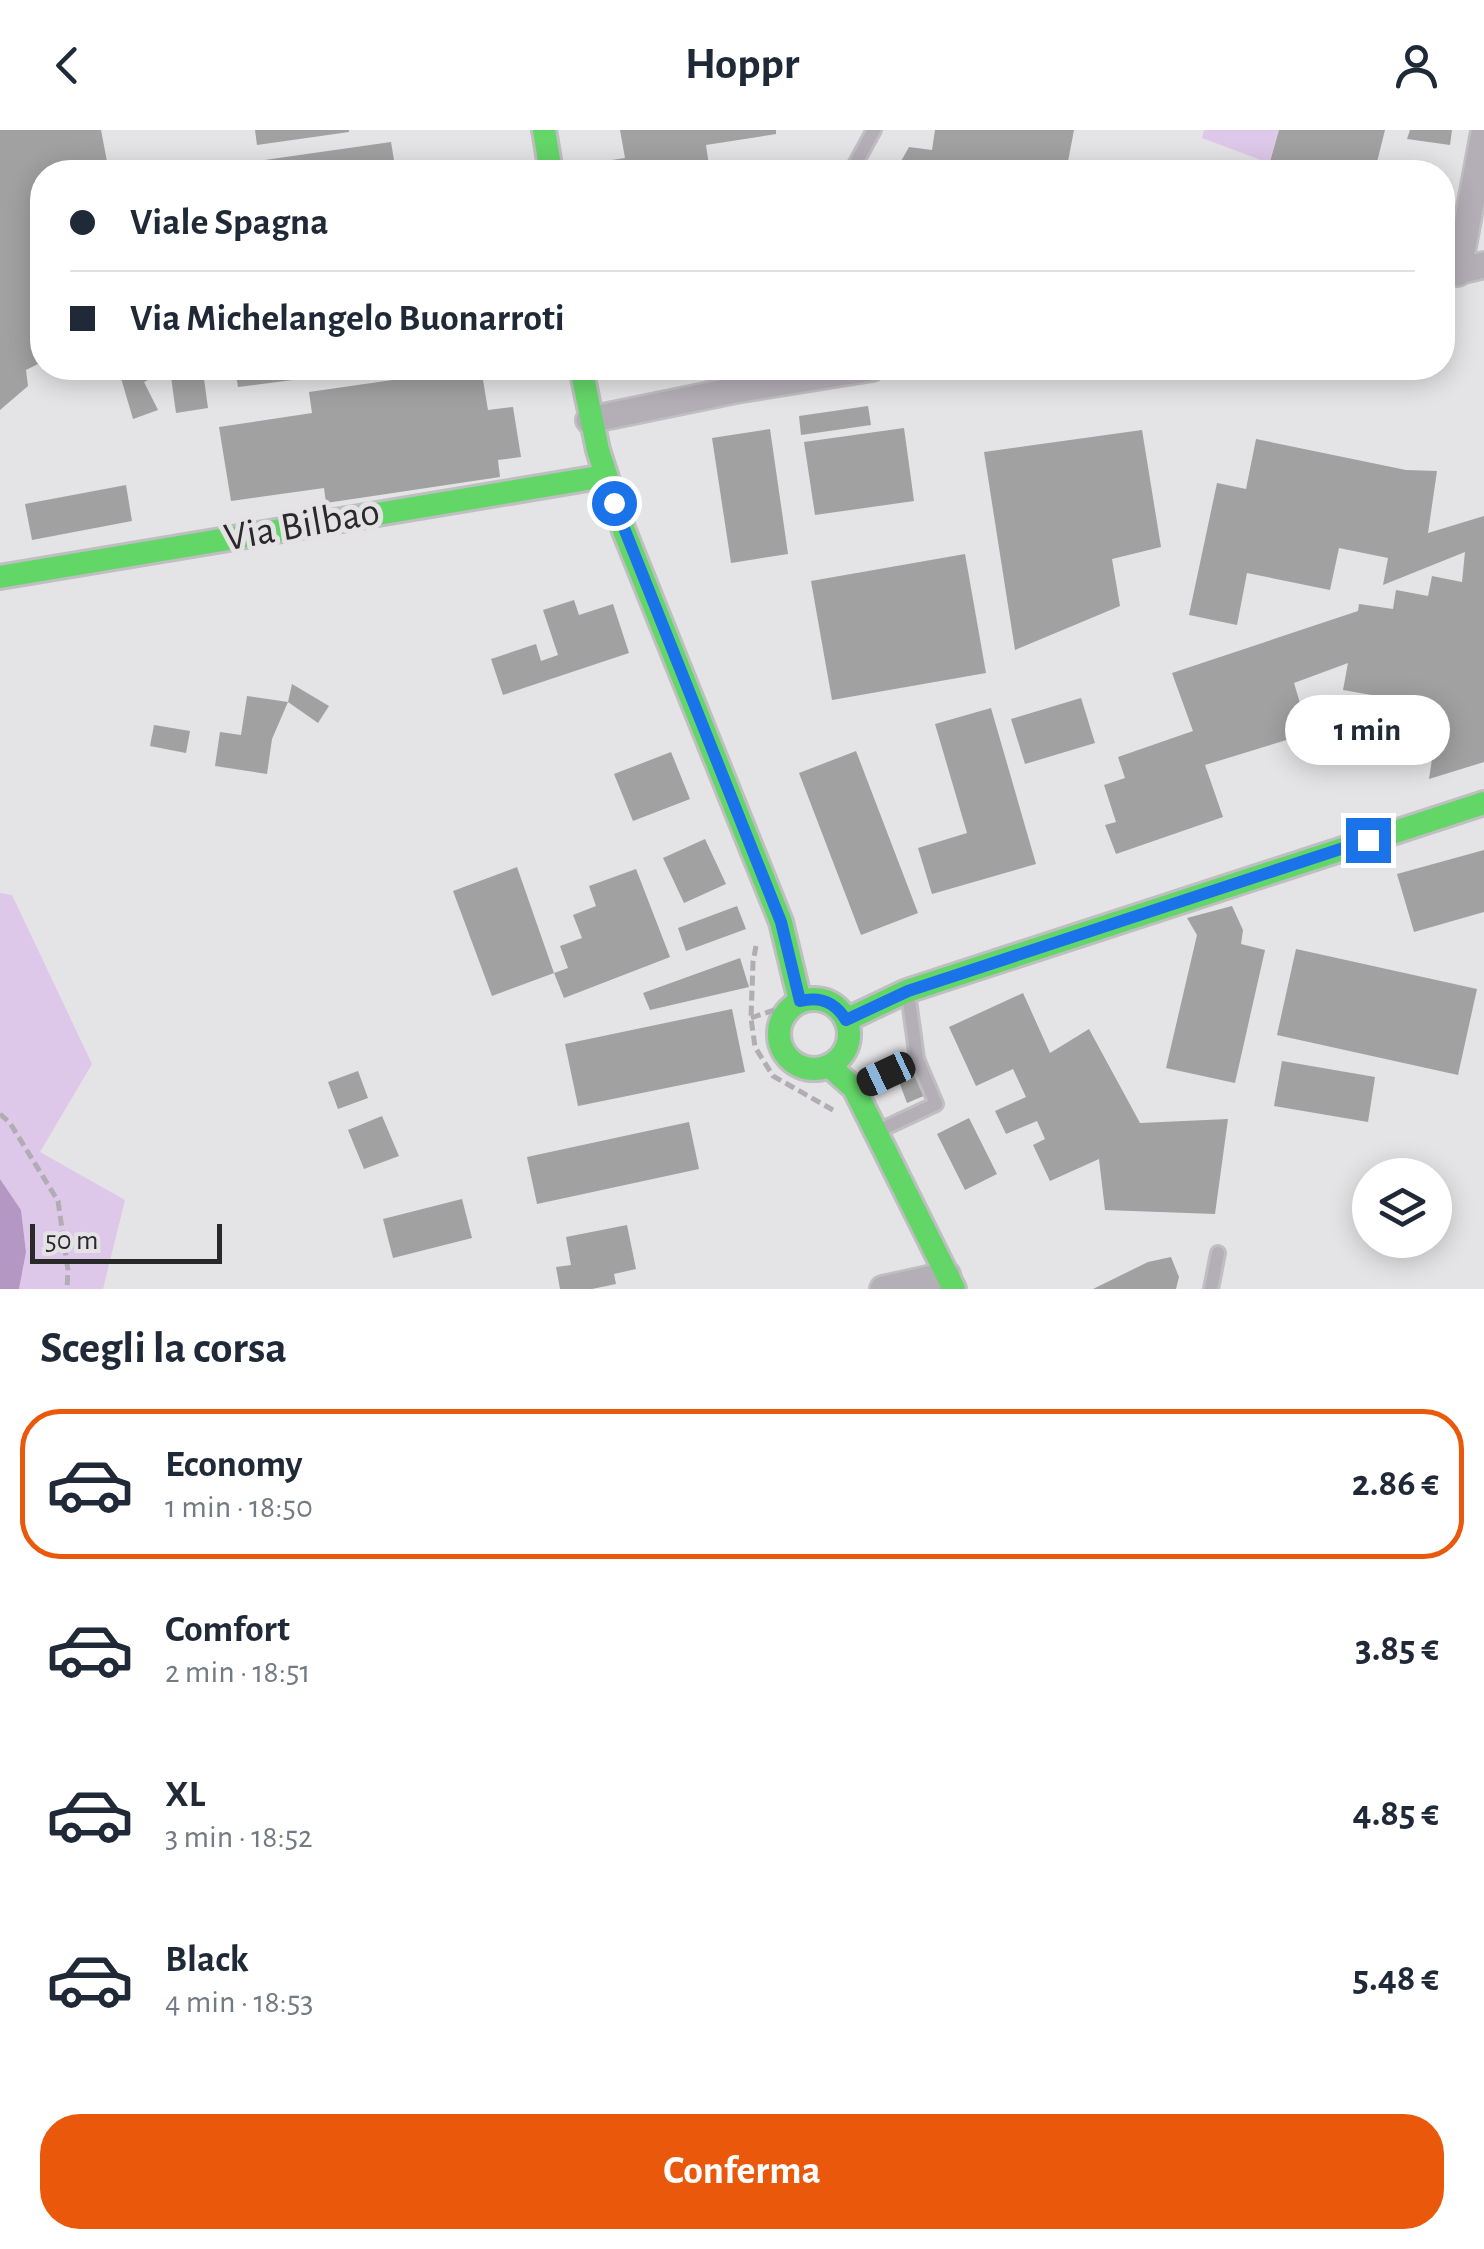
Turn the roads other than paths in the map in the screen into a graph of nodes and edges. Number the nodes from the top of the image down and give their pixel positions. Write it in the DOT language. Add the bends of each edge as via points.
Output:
graph roads {
  1 [pos="544,130"];
  2 [pos="874,130"];
  3 [pos="1484,132"];
  4 [pos="548,160"];
  5 [pos="858,160"];
  6 [pos="1455,253"];
  7 [pos="1484,266"];
  8 [pos="1455,273"];
  9 [pos="583,380"];
  10 [pos="737,380"];
  11 [pos="589,420"];
  12 [pos="605,476"];
  13 [pos="0,576"];
  14 [pos="1484,803"];
  15 [pos="908,991"];
  16 [pos="800,1001"];
  17 [pos="846,1020"];
  18 [pos="917,1059"];
  19 [pos="829,1066"];
  20 [pos="854,1088"];
  21 [pos="875,1132"];
  22 [pos="1218,1253"];
  23 [pos="950,1282"];
  24 [pos="883,1289"];
  25 [pos="1210,1289"];
  1 -- 4 [label="street"];
  2 -- 5 [label="lane"];
  3 -- 6 [label="street"];
  7 -- 8 [label="street"];
  9 -- 11 [label="street"];
  10 -- 11 [label="street"];
  11 -- 12 [label="street"];
  12 -- 13 [label="street, Via Bilbao"];
  12 -- 16 [label="street" via="781,922"];
  14 -- 15 [label="street"];
  15 -- 17 [label="street"];
  15 -- 18 [label="lane"];
  16 -- 17 [label="street" via="822,999"];
  16 -- 19 [label="street" via="779,1026 782,1048 796,1064"];
  17 -- 19 [label="street" via="844,1052"];
  18 -- 20 [label="lane"];
  18 -- 21 [label="lane" via="936,1104"];
  19 -- 20 [label="street"];
  20 -- 21 [label="street"];
  21 -- 23 [label="street"];
  22 -- 25 [label="lane"];
  23 -- 24 [label="street"];
}
